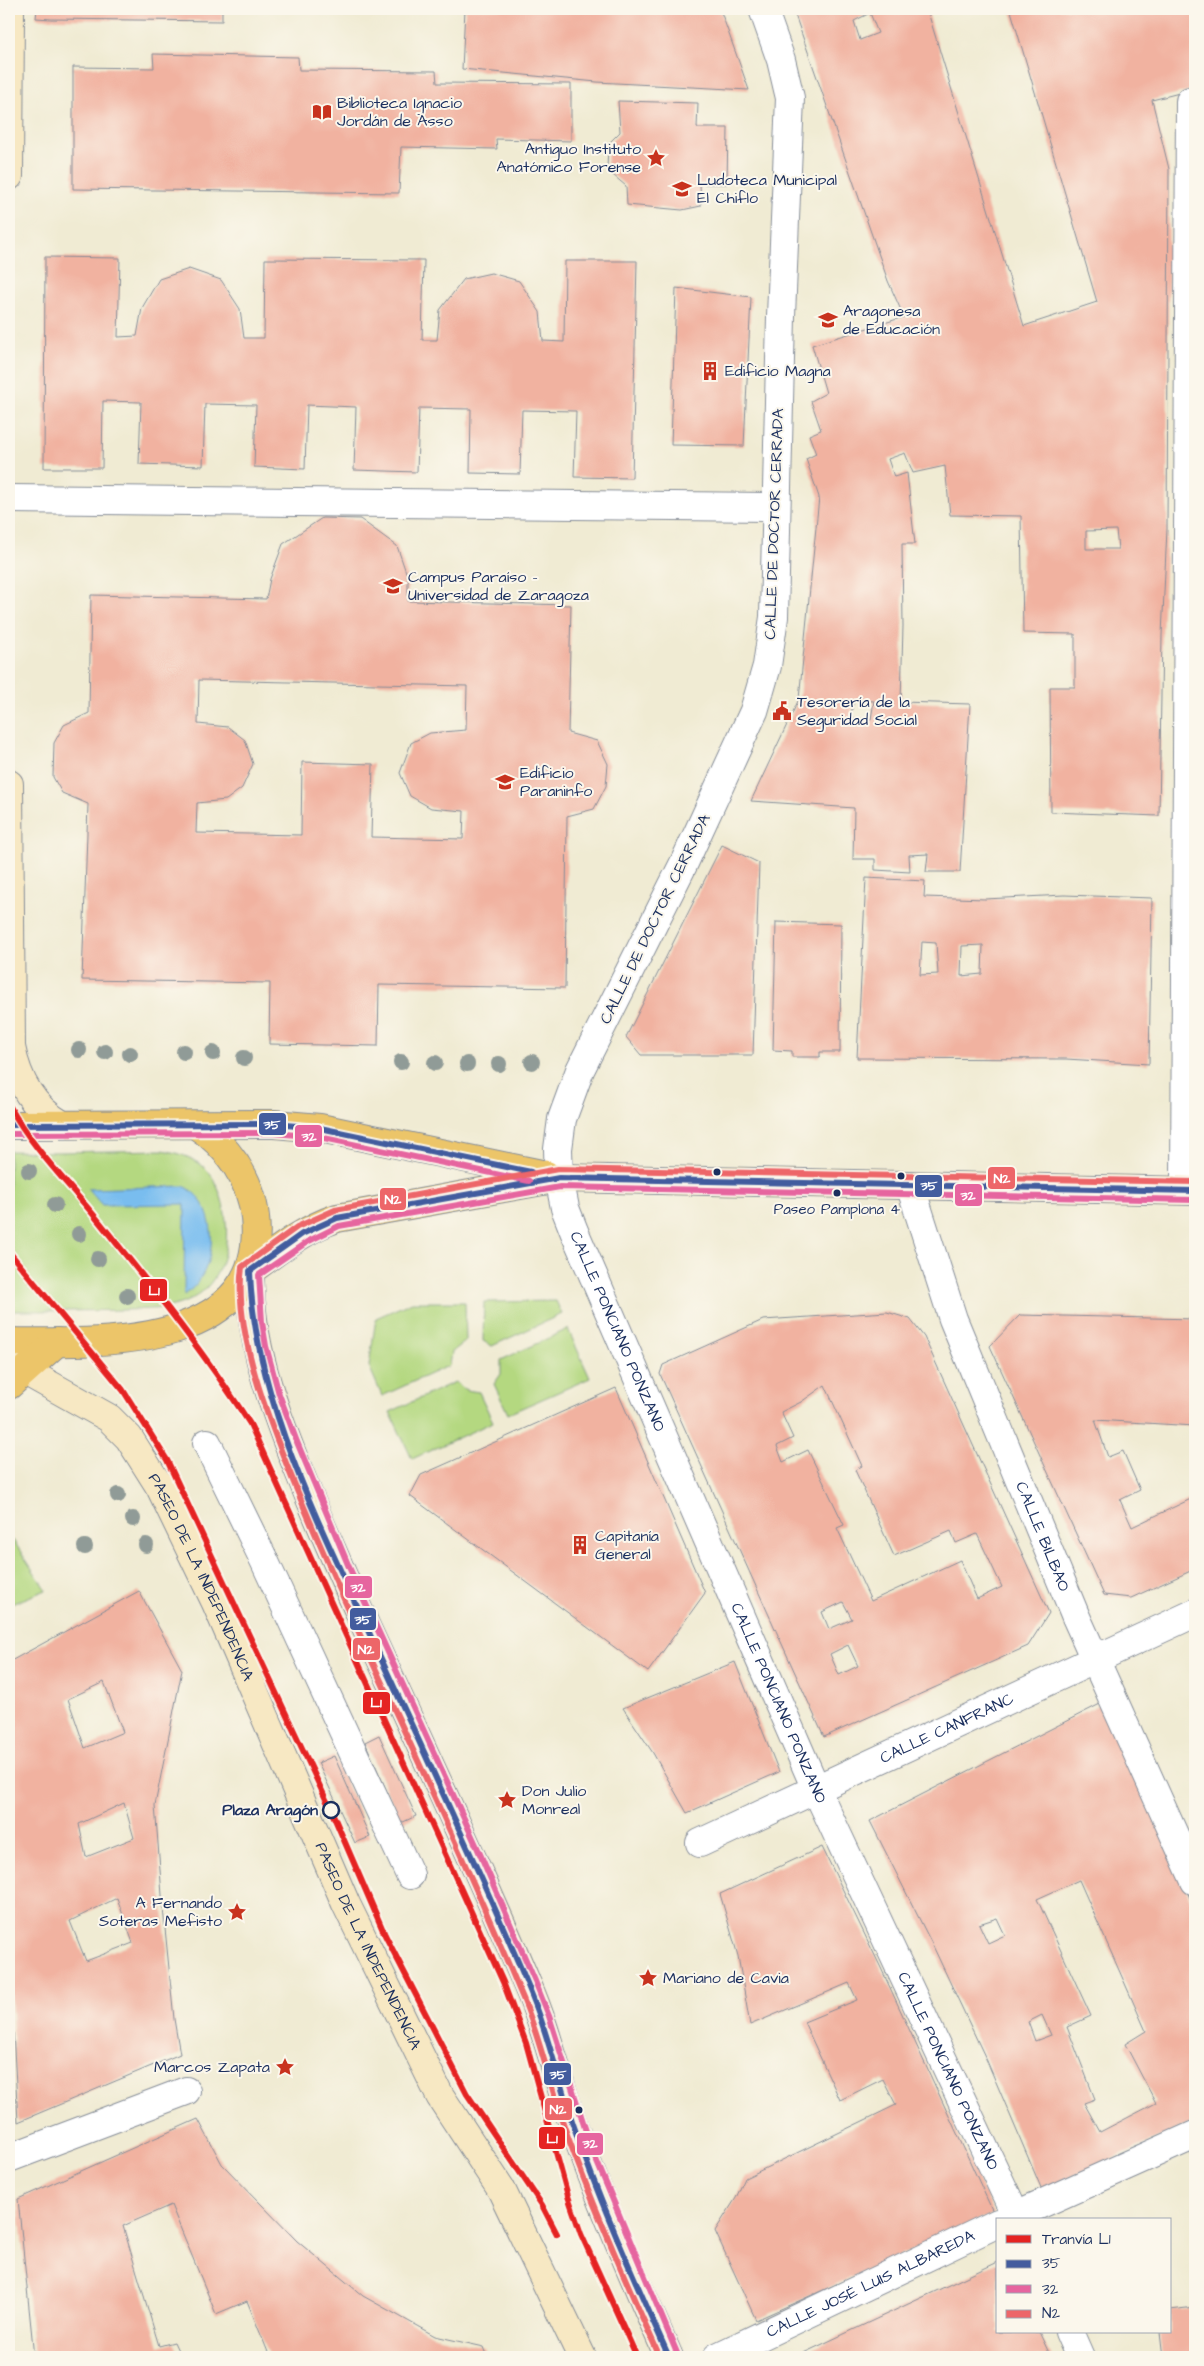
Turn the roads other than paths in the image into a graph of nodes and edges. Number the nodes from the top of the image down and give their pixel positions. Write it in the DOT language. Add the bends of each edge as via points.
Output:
graph roads {
  1 [pos="10,9"];
  2 [pos="763,9"];
  3 [pos="1193,100"];
  4 [pos="9,176"];
  5 [pos="9,498"];
  6 [pos="775,507"];
  7 [pos="1192,659"];
  8 [pos="9,784"];
  9 [pos="61,1124"];
  10 [pos="9,1125"];
  11 [pos="196,1125"];
  12 [pos="559,1178"];
  13 [pos="910,1185"];
  14 [pos="1190,1191"];
  15 [pos="250,1271"];
  16 [pos="9,1342"];
  17 [pos="57,1342"];
  18 [pos="14,1373"];
  19 [pos="207,1443"];
  20 [pos="1195,1613"];
  21 [pos="1096,1660"];
  22 [pos="816,1789"];
  23 [pos="700,1843"];
  24 [pos="410,1875"];
  25 [pos="1195,1881"];
  26 [pos="186,2091"];
  27 [pos="1195,2135"];
  28 [pos="9,2158"];
  29 [pos="1009,2218"];
  30 [pos="1011,2218"];
  31 [pos="996,2225"];
  32 [pos="1069,2334"];
  33 [pos="582,2357"];
  34 [pos="669,2357"];
  35 [pos="717,2357"];
  36 [pos="1080,2357"];
  1 -- 4 [label="street"];
  2 -- 6 [label="street, CALLE DE DOCTOR CERRADA" via="790,98"];
  3 -- 7 [label="street"];
  5 -- 6 [label="street"];
  6 -- 12 [label="street, CALLE DE DOCTOR CERRADA" via="774,617 764,678 754,711 684,863 580,1070 562,1119"];
  7 -- 14 [label="street"];
  8 -- 9 [label="street" via="14,1065 40,1109"];
  9 -- 10 [label="main road"];
  9 -- 11 [label="main road"];
  11 -- 12 [label="main road" via="274,1124 320,1128"];
  11 -- 15 [label="main road" via="221,1145 248,1187 256,1229"];
  12 -- 13 [label="main road"];
  12 -- 15 [label="main road" via="337,1218 290,1241"];
  12 -- 22 [label="street, CALLE PONCIANO PONZANO" via="565,1208 624,1352"];
  13 -- 14 [label="main road"];
  13 -- 21 [label="street, CALLE BILBAO" via="953,1319"];
  15 -- 17 [label="main road" via="225,1302 206,1316 182,1327 147,1337 116,1341"];
  15 -- 34 [label="street" via="255,1340 276,1413 330,1548 529,1987 590,2170"];
  16 -- 17 [label="main road"];
  17 -- 18 [label="main road"];
  18 -- 33 [label="street, PASEO DE LA INDEPENDENCIA" via="109,1418 129,1438 160,1487 216,1603 346,1904 440,2096 501,2189"];
  19 -- 24 [label="street"];
  20 -- 21 [label="street, CALLE CANFRANC"];
  21 -- 22 [label="street, CALLE CANFRANC"];
  21 -- 25 [label="street, CALLE BILBAO"];
  22 -- 23 [label="street, CALLE CANFRANC"];
  22 -- 29 [label="street, CALLE PONCIANO PONZANO"];
  26 -- 28 [label="street"];
  27 -- 30 [label="street, CALLE JOSÉ LUIS ALBAREDA"];
  31 -- 35 [label="street, CALLE JOSÉ LUIS ALBAREDA"];
  32 -- 36 [label="street"];
}
